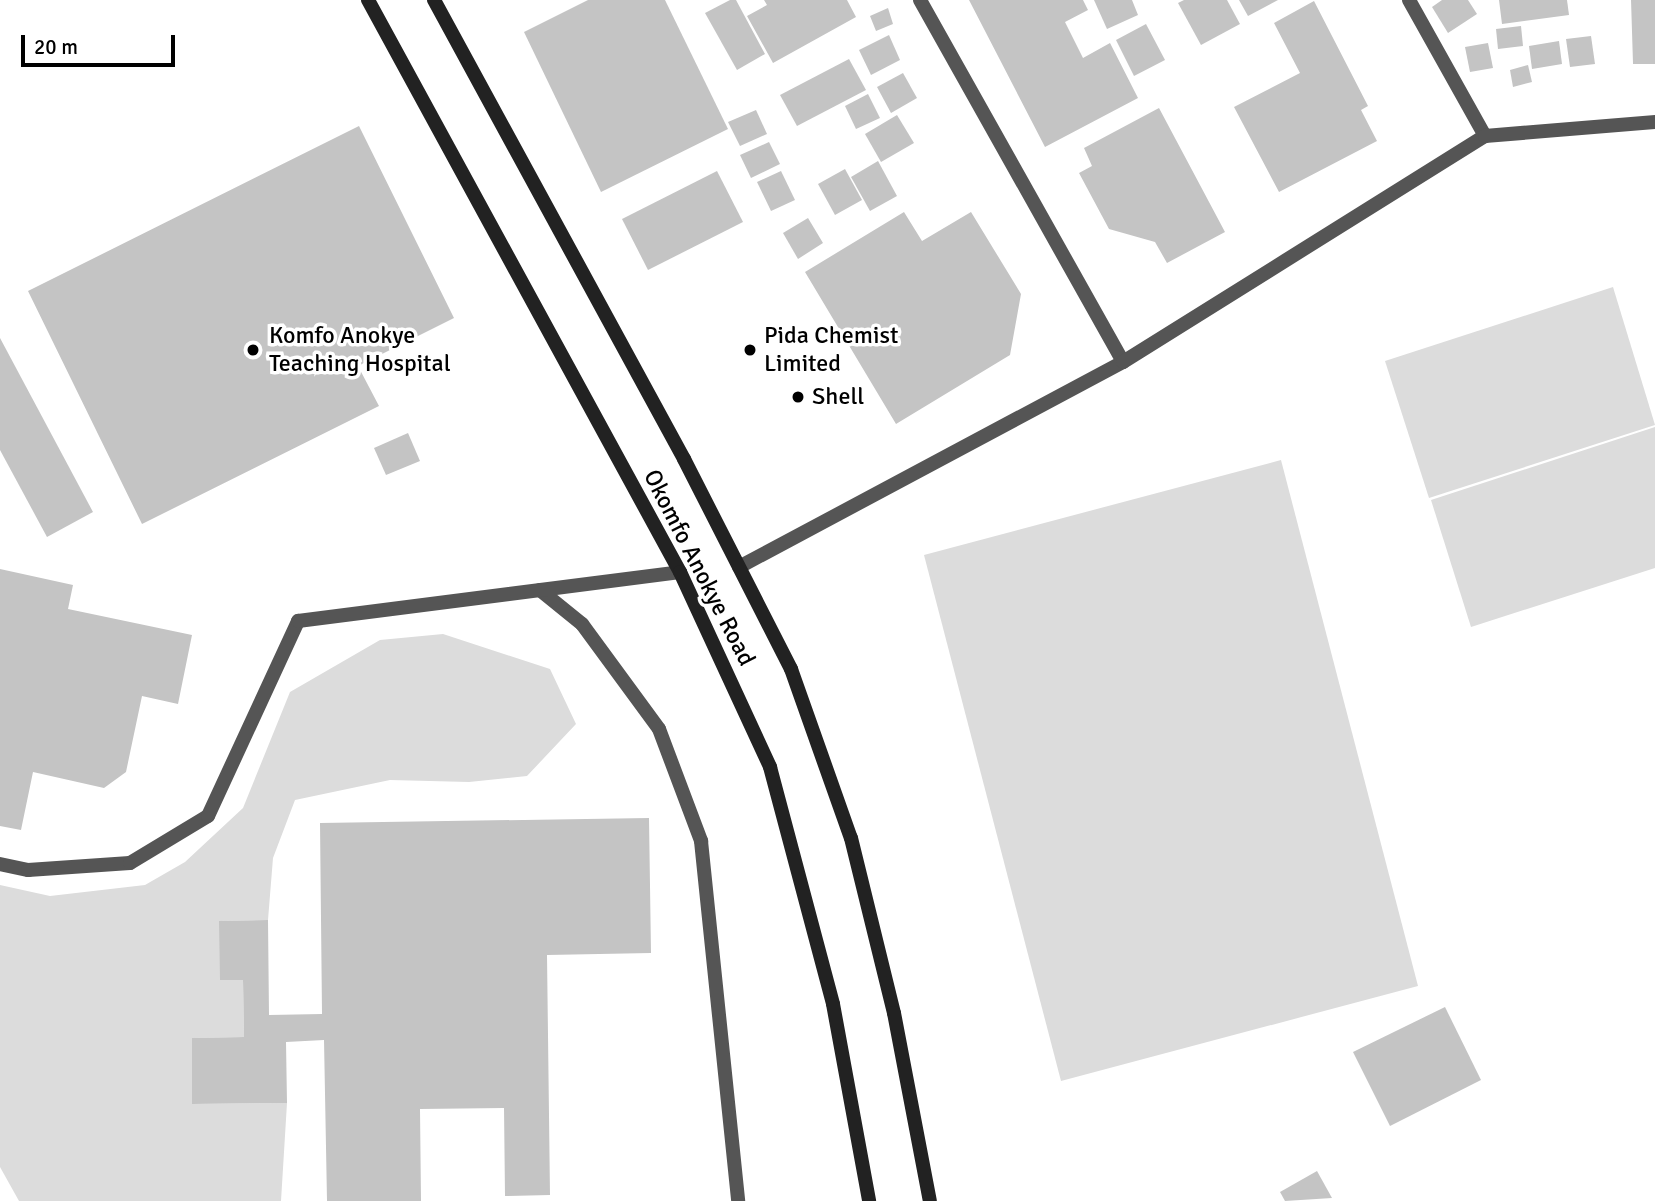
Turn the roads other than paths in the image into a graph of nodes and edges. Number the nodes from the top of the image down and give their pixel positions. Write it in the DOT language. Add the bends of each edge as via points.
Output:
graph roads {
  1 [pos="368,0"];
  2 [pos="434,0"];
  3 [pos="920,0"];
  4 [pos="1409,0"];
  5 [pos="1655,122"];
  6 [pos="1485,136"];
  7 [pos="1123,362"];
  8 [pos="739,567"];
  9 [pos="680,572"];
  10 [pos="540,590"];
  11 [pos="0,864"];
  12 [pos="738,1201"];
  13 [pos="869,1201"];
  14 [pos="930,1201"];
  1 -- 9 [label="main road, Okomfo Anokye Road"];
  2 -- 8 [label="main road, Okomfo Anokye Road"];
  3 -- 7 [label="street"];
  4 -- 6 [label="street"];
  5 -- 6 [label="street"];
  6 -- 7 [label="street"];
  7 -- 8 [label="street"];
  8 -- 14 [label="main road, Okomfo Anokye Road" via="791,669 851,838 894,1013"];
  9 -- 10 [label="street"];
  9 -- 13 [label="main road, Okomfo Anokye Road" via="770,767 833,1004"];
  10 -- 11 [label="street" via="298,621 208,816 130,863 28,870"];
  10 -- 12 [label="street" via="582,624 659,729 701,841"];
}
